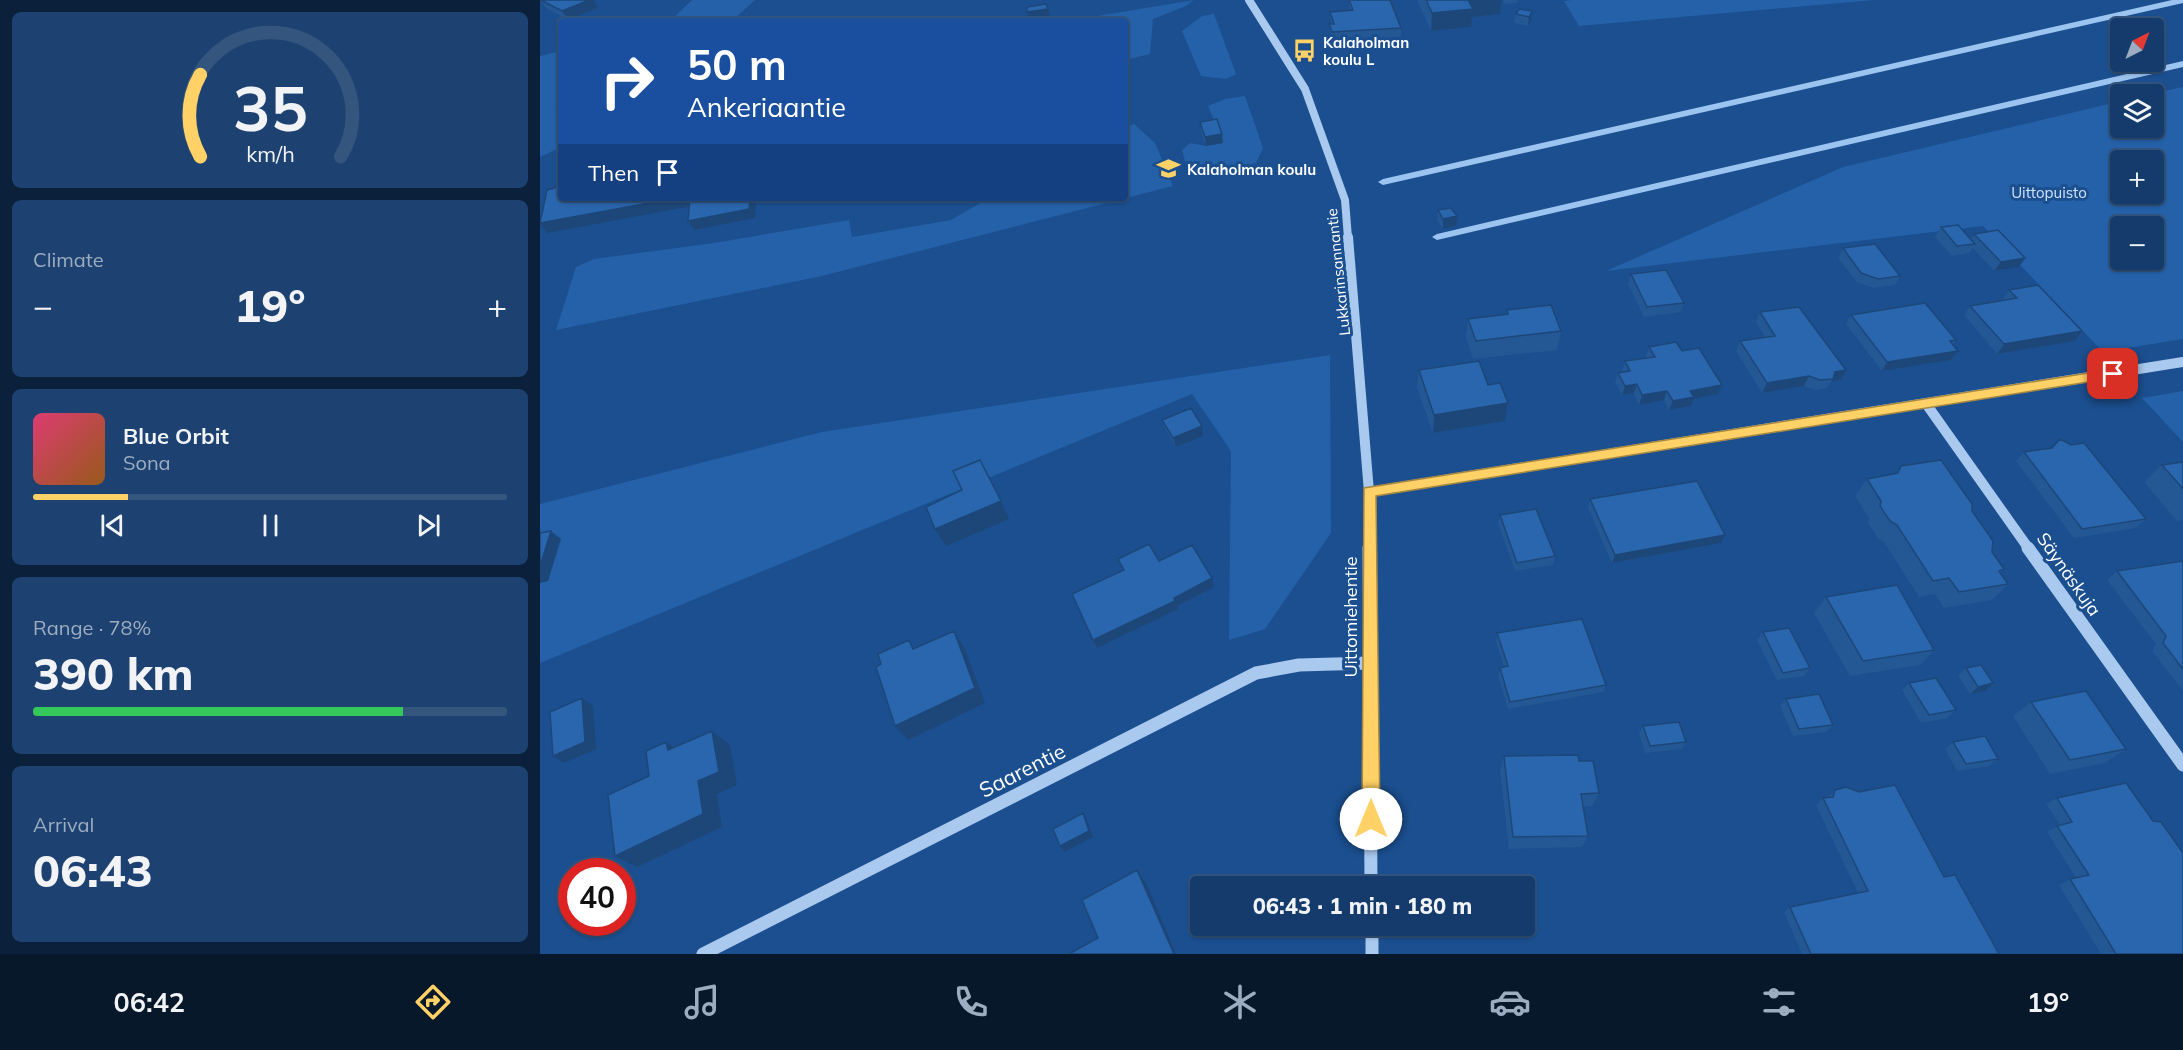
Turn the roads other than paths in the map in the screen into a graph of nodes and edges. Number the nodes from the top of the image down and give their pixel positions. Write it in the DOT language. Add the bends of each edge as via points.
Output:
graph roads {
  1 [pos="1250,0"];
  2 [pos="1359,347"];
  3 [pos="2183,362"];
  4 [pos="1927,405"];
  5 [pos="1369,492"];
  6 [pos="1370,663"];
  7 [pos="2183,765"];
  8 [pos="1371,876"];
  9 [pos="1372,936"];
  10 [pos="703,954"];
  11 [pos="1372,954"];
  1 -- 2 [label="street, Lukkarinsannantie" via="1305,88 1345,200"];
  2 -- 5 [label="street, Uittomiehentie"];
  3 -- 4 [label="street"];
  4 -- 5 [label="street"];
  4 -- 7 [label="street, Säynäskuja"];
  5 -- 6 [label="street, Uittomiehentie"];
  6 -- 8 [label="street, Uittomiehentie"];
  6 -- 10 [label="street, Saarentie" via="1299,665 1256,673"];
  9 -- 11 [label="street"];
}
